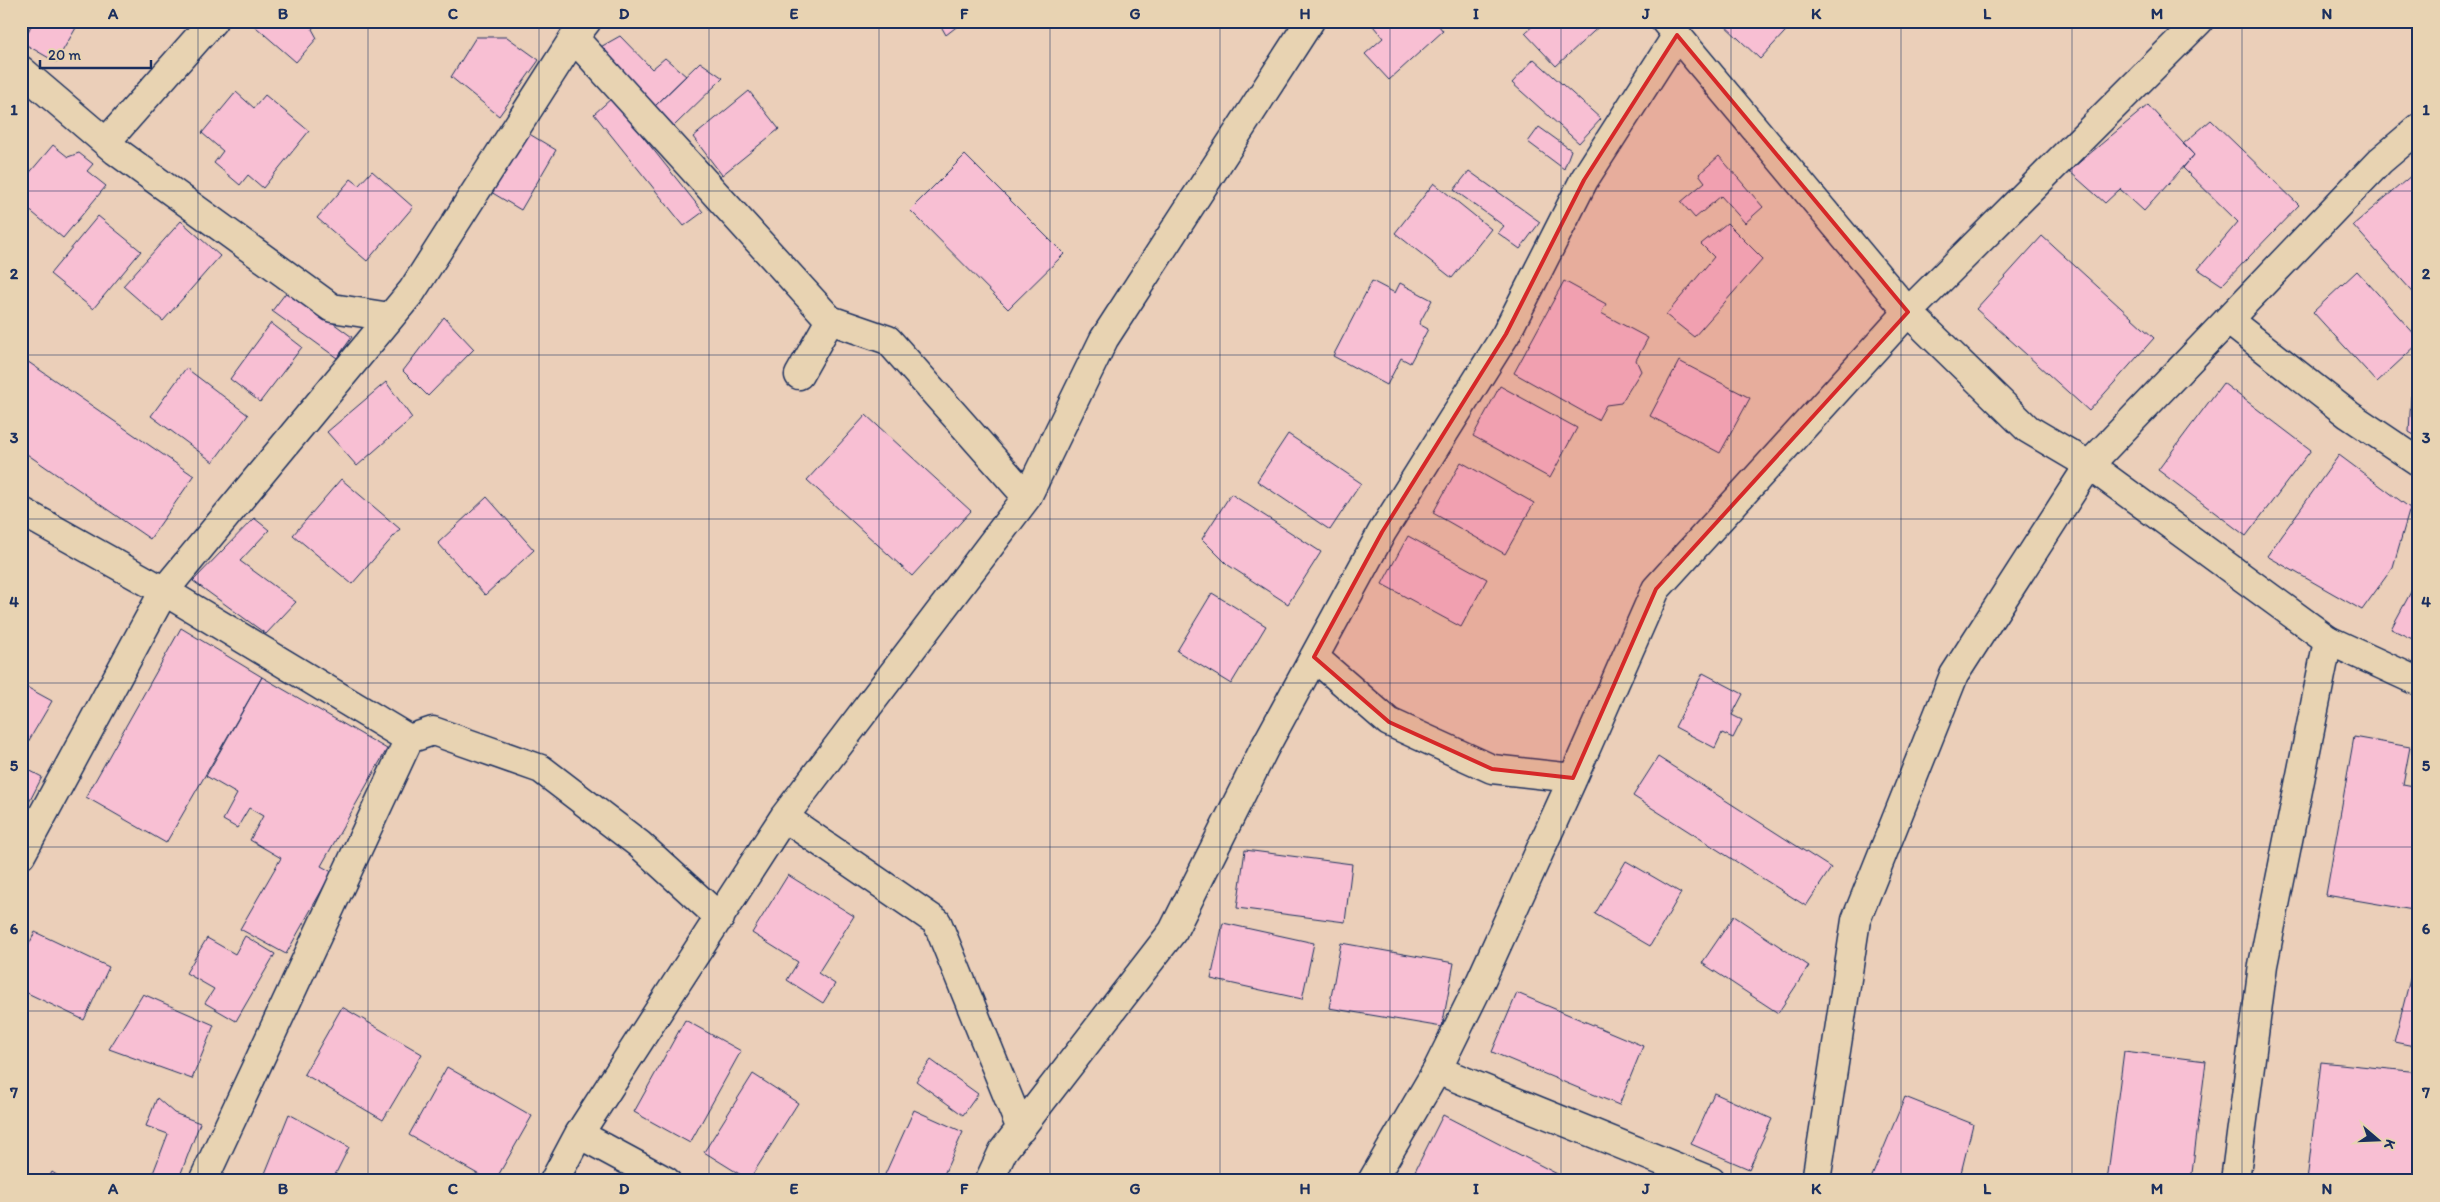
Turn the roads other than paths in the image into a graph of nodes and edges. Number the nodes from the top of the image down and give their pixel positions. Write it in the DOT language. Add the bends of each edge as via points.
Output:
graph roads {
  1 [pos="213,21"];
  2 [pos="1310,21"];
  3 [pos="2199,21"];
  4 [pos="1671,28"];
  5 [pos="580,30"];
  6 [pos="21,70"];
  7 [pos="2419,128"];
  8 [pos="107,141"];
  9 [pos="1908,312"];
  10 [pos="390,317"];
  11 [pos="830,320"];
  12 [pos="2228,320"];
  13 [pos="799,375"];
  14 [pos="2419,462"];
  15 [pos="2089,466"];
  16 [pos="1028,497"];
  17 [pos="21,511"];
  18 [pos="164,591"];
  19 [pos="2328,640"];
  20 [pos="1314,656"];
  21 [pos="2419,682"];
  22 [pos="409,740"];
  23 [pos="1573,778"];
  24 [pos="784,817"];
  25 [pos="21,855"];
  26 [pos="720,918"];
  27 [pos="1437,1070"];
  28 [pos="1021,1129"];
  29 [pos="579,1134"];
  30 [pos="203,1181"];
  31 [pos="554,1181"];
  32 [pos="666,1181"];
  33 [pos="989,1181"];
  34 [pos="1372,1181"];
  35 [pos="1710,1181"];
  36 [pos="1816,1181"];
  37 [pos="2235,1181"];
  1 -- 8 [label="street"];
  2 -- 16 [label="street" via="1104,339"];
  3 -- 9 [label="street"];
  4 -- 9 [label="street"];
  4 -- 20 [label="street" via="1584,180 1506,334 1382,532"];
  5 -- 10 [label="street" via="412,291"];
  5 -- 11 [label="street"];
  6 -- 8 [label="street"];
  7 -- 12 [label="street" via="2380,161"];
  8 -- 10 [label="street" via="116,151 332,308"];
  9 -- 15 [label="street" via="2028,429"];
  9 -- 23 [label="street" via="1656,588"];
  10 -- 18 [label="street"];
  11 -- 13 [label="street"];
  11 -- 16 [label="street" via="888,340"];
  12 -- 14 [label="street" via="2349,415"];
  12 -- 15 [label="street"];
  15 -- 19 [label="street"];
  15 -- 36 [label="street" via="1954,675 1856,920"];
  16 -- 24 [label="street"];
  17 -- 18 [label="street"];
  18 -- 22 [label="street"];
  18 -- 25 [label="street"];
  19 -- 21 [label="street"];
  19 -- 37 [label="street" via="2264,965"];
  20 -- 23 [label="street" via="1389,722 1492,769"];
  20 -- 28 [label="street" via="1174,930"];
  22 -- 26 [label="street" via="433,731 542,770 639,844"];
  22 -- 30 [label="street"];
  23 -- 27 [label="street"];
  24 -- 26 [label="street"];
  24 -- 28 [label="street" via="936,922"];
  26 -- 29 [label="street"];
  27 -- 34 [label="street"];
  27 -- 35 [label="street"];
  28 -- 33 [label="street" via="1003,1151"];
  29 -- 31 [label="street"];
  29 -- 32 [label="street"];
}
